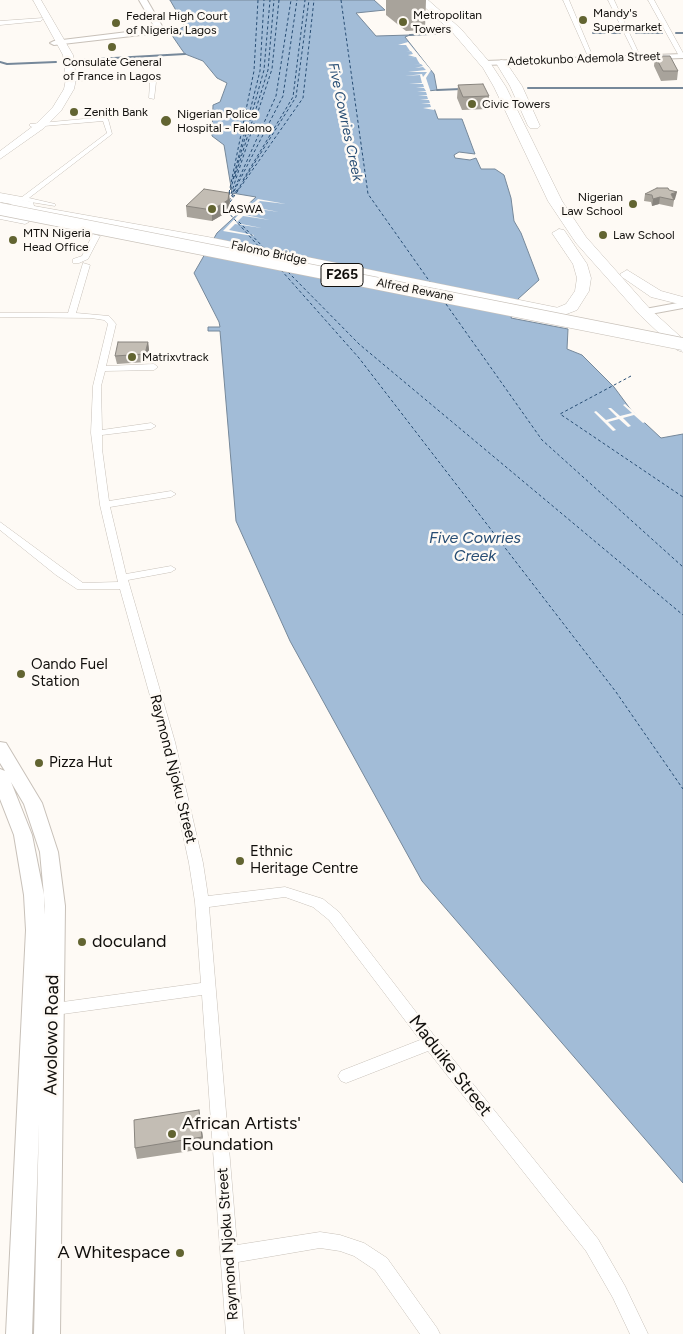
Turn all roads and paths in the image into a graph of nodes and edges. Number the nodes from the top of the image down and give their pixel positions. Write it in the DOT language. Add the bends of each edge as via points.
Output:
graph roads {
  1 [pos="31,0"];
  2 [pos="37,0"];
  3 [pos="142,0"];
  4 [pos="422,0"];
  5 [pos="433,0"];
  6 [pos="566,0"];
  7 [pos="611,0"];
  8 [pos="650,0"];
  9 [pos="41,19"];
  10 [pos="0,23"];
  11 [pos="58,42"];
  12 [pos="639,57"];
  13 [pos="683,57"];
  14 [pos="592,60"];
  15 [pos="501,64"];
  16 [pos="486,65"];
  17 [pos="71,79"];
  18 [pos="152,98"];
  19 [pos="36,126"];
  20 [pos="539,137"];
  21 [pos="0,148"];
  22 [pos="0,156"];
  23 [pos="550,161"];
  24 [pos="536,165"];
  25 [pos="24,199"];
  26 [pos="1,201"];
  27 [pos="53,205"];
  28 [pos="0,215"];
  29 [pos="26,222"];
  30 [pos="96,236"];
  31 [pos="222,248"];
  32 [pos="76,261"];
  33 [pos="86,265"];
  34 [pos="627,274"];
  35 [pos="683,301"];
  36 [pos="683,307"];
  37 [pos="559,312"];
  38 [pos="654,313"];
  39 [pos="72,315"];
  40 [pos="0,316"];
  41 [pos="683,330"];
  42 [pos="683,338"];
  43 [pos="683,345"];
  44 [pos="154,367"];
  45 [pos="101,369"];
  46 [pos="151,426"];
  47 [pos="96,433"];
  48 [pos="171,494"];
  49 [pos="105,505"];
  50 [pos="1,527"];
  51 [pos="171,569"];
  52 [pos="123,581"];
  53 [pos="0,748"];
  54 [pos="0,776"];
  55 [pos="202,902"];
  56 [pos="208,988"];
  57 [pos="43,1011"];
  58 [pos="430,1043"];
  59 [pos="346,1076"];
  60 [pos="229,1255"];
  61 [pos="19,1334"];
  62 [pos="47,1334"];
  63 [pos="235,1334"];
  64 [pos="431,1334"];
  65 [pos="639,1334"];
  1 -- 9 [label="main road"];
  2 -- 11 [label="main road"];
  3 -- 11 [label="street" via="158,26 155,31"];
  4 -- 16 [label="highway" via="457,31"];
  5 -- 15 [label="highway" via="465,26"];
  6 -- 14 [label="street"];
  7 -- 12 [label="street"];
  8 -- 13 [label="street"];
  9 -- 10 [label="street"];
  9 -- 11 [label="main road"];
  11 -- 17 [label="main road" via="70,63"];
  11 -- 19 [label="main road" via="64,63 64,81 52,106"];
  12 -- 13 [label="main road, Adetokunbo Ademola Street"];
  12 -- 14 [label="main road, Adetokunbo Ademola Street"];
  13 -- 14 [label="main road, Adetokunbo Ademola Street"];
  14 -- 15 [label="main road, Adetokunbo Ademola Street"];
  15 -- 16 [label="main road, Adetokunbo Ademola Street"];
  15 -- 20 [label="highway" via="522,96"];
  16 -- 24 [label="highway"];
  17 -- 18 [label="street" via="145,78 154,84"];
  17 -- 19 [label="main road" via="57,110"];
  19 -- 21 [label="main road"];
  19 -- 22 [label="main road"];
  19 -- 25 [label="street" via="105,119 110,130 109,135"];
  23 -- 34 [label="highway" via="584,224"];
  24 -- 37 [label="highway" via="547,211 582,268 584,283 572,307"];
  24 -- 38 [label="highway" via="581,240"];
  25 -- 26 [label="street"];
  25 -- 27 [label="street"];
  26 -- 31 [label="main road, Alfred Rewane / F265, bridge"];
  28 -- 29 [label="street"];
  28 -- 31 [label="main road, bridge" via="158,243"];
  30 -- 32 [label="street" via="85,257"];
  31 -- 37 [label="main road, Falomo Bridge / F265"];
  31 -- 43 [label="main road, Alfred Rewane / F265, bridge"];
  33 -- 39 [label="street"];
  34 -- 35 [label="highway" via="656,294"];
  34 -- 38 [label="highway"];
  36 -- 38 [label="main road"];
  37 -- 42 [label="main road, Falomo Bridge / F265"];
  38 -- 41 [label="highway"];
  38 -- 43 [label="highway"];
  39 -- 40 [label="street, Raymond Njoku Street"];
  39 -- 45 [label="street, Raymond Njoku Street" via="98,316 112,324"];
  44 -- 45 [label="street"];
  45 -- 47 [label="street, Raymond Njoku Street" via="97,386"];
  46 -- 47 [label="street"];
  47 -- 49 [label="street, Raymond Njoku Street"];
  48 -- 49 [label="street"];
  49 -- 52 [label="street, Raymond Njoku Street"];
  50 -- 52 [label="street" via="81,587"];
  51 -- 52 [label="street"];
  52 -- 55 [label="street, Raymond Njoku Street" via="169,742 189,825"];
  53 -- 57 [label="main road, Awolowo Road" via="33,803 49,852 55,906"];
  54 -- 57 [label="main road, Awolowo Road" via="23,835 34,895"];
  55 -- 56 [label="street, Raymond Njoku Street"];
  55 -- 58 [label="street, Maduike Street" via="285,892 318,903 334,916"];
  56 -- 57 [label="street"];
  56 -- 60 [label="street, Raymond Njoku Street"];
  57 -- 61 [label="main road, Awolowo Road"];
  57 -- 62 [label="main road, Awolowo Road"];
  58 -- 59 [label="street"];
  58 -- 65 [label="street, Maduike Street" via="592,1245"];
  60 -- 63 [label="street, Raymond Njoku Street"];
  60 -- 64 [label="street" via="320,1240 358,1249 381,1264"];
}
